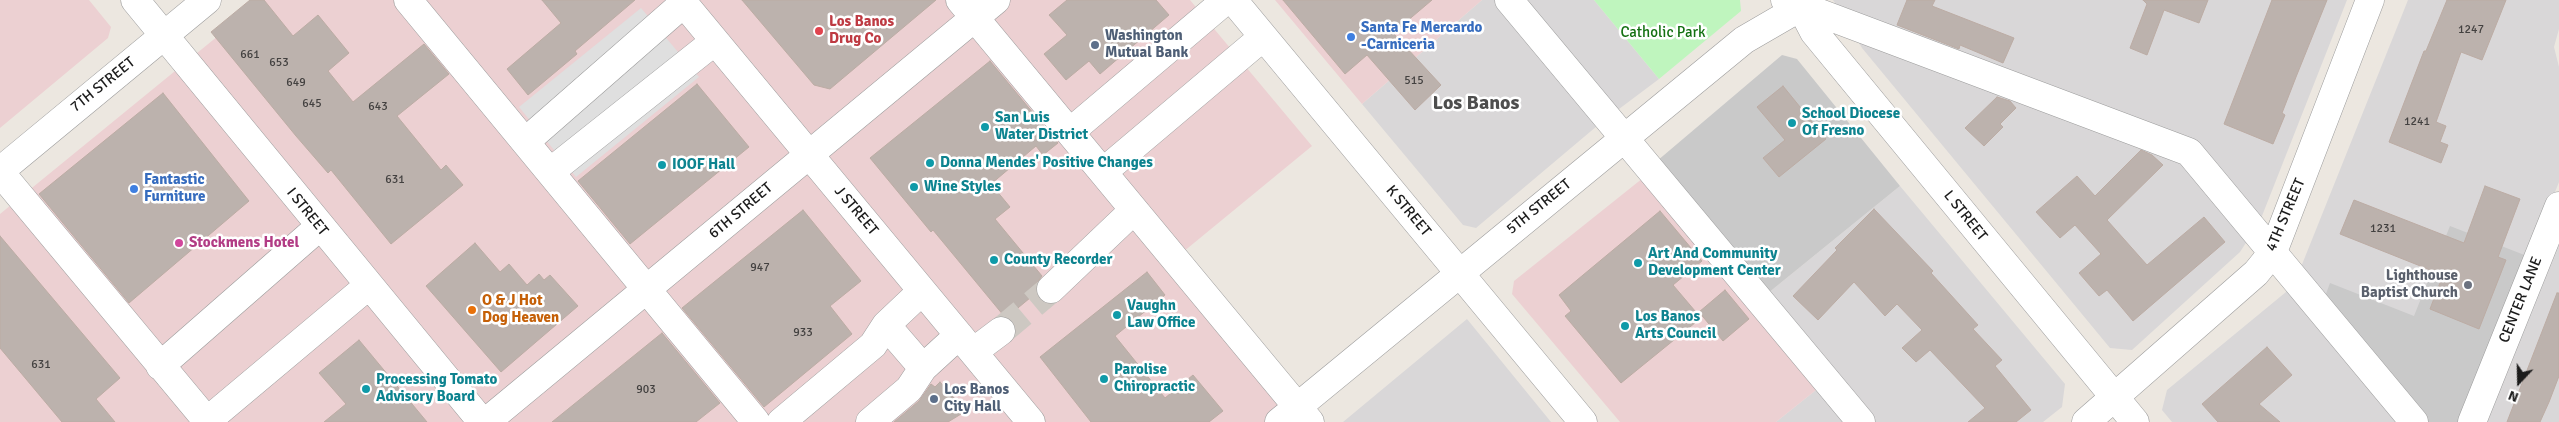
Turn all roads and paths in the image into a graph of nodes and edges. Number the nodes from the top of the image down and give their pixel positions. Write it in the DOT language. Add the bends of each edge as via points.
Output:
graph roads {
  1 [pos="135,0"];
  2 [pos="207,0"];
  3 [pos="408,0"];
  4 [pos="996,0"];
  5 [pos="1226,0"];
  6 [pos="1233,0"];
  7 [pos="1509,0"];
  8 [pos="2370,0"];
  9 [pos="683,2"];
  10 [pos="1797,2"];
  11 [pos="967,9"];
  12 [pos="164,35"];
  13 [pos="1263,37"];
  14 [pos="714,41"];
  15 [pos="1070,132"];
  16 [pos="1624,138"];
  17 [pos="525,142"];
  18 [pos="809,155"];
  19 [pos="0,171"];
  20 [pos="550,172"];
  21 [pos="1102,172"];
  22 [pos="2559,206"];
  23 [pos="1134,210"];
  24 [pos="319,227"];
  25 [pos="2273,252"];
  26 [pos="1459,272"];
  27 [pos="368,286"];
  28 [pos="1051,289"];
  29 [pos="646,290"];
  30 [pos="922,291"];
  31 [pos="886,325"];
  32 [pos="1001,331"];
  33 [pos="966,344"];
  34 [pos="160,366"];
  35 [pos="923,368"];
  36 [pos="2115,398"];
  37 [pos="1295,417"];
  38 [pos="208,421"];
  39 [pos="482,422"];
  40 [pos="486,422"];
  41 [pos="756,422"];
  42 [pos="781,422"];
  43 [pos="870,422"];
  44 [pos="1031,422"];
  45 [pos="1583,422"];
  46 [pos="1861,422"];
  47 [pos="2086,422"];
  48 [pos="2135,422"];
  49 [pos="2414,422"];
  50 [pos="2472,422"];
  1 -- 12 [label="street, I STREET"];
  2 -- 12 [label="street, 7TH STREET"];
  3 -- 17 [label="street"];
  4 -- 11 [label="street, 6TH STREET"];
  5 -- 15 [label="street"];
  6 -- 13 [label="street, K STREET"];
  7 -- 16 [label="street"];
  8 -- 25 [label="street, 4TH STREET"];
  9 -- 14 [label="street, J STREET"];
  9 -- 17 [label="street"];
  10 -- 16 [label="street, 5TH STREET" via="1744,40"];
  10 -- 25 [label="street" via="2189,152"];
  10 -- 36 [label="street, L STREET" via="1814,32"];
  11 -- 15 [label="street"];
  11 -- 18 [label="street, 6TH STREET"];
  12 -- 19 [label="street, 7TH STREET"];
  12 -- 24 [label="street, I STREET"];
  13 -- 21 [label="street"];
  13 -- 26 [label="street, K STREET"];
  14 -- 18 [label="street, J STREET"];
  14 -- 20 [label="street"];
  15 -- 21 [label="street"];
  16 -- 26 [label="street, 5TH STREET"];
  16 -- 46 [label="street"];
  17 -- 20 [label="street"];
  18 -- 29 [label="street, 6TH STREET"];
  18 -- 30 [label="street, J STREET"];
  19 -- 34 [label="street"];
  20 -- 29 [label="street"];
  21 -- 23 [label="street"];
  22 -- 50 [label="street, CENTER LANE"];
  23 -- 28 [label="street"];
  23 -- 37 [label="street"];
  24 -- 27 [label="street, I STREET"];
  24 -- 34 [label="street"];
  25 -- 36 [label="street, 4TH STREET" via="2256,273"];
  25 -- 49 [label="street"];
  26 -- 37 [label="street, 5TH STREET"];
  26 -- 45 [label="street, K STREET"];
  27 -- 38 [label="street"];
  27 -- 39 [label="street, I STREET"];
  29 -- 40 [label="street, 6TH STREET"];
  29 -- 41 [label="street"];
  30 -- 31 [label="street"];
  30 -- 33 [label="street, J STREET"];
  31 -- 35 [label="street"];
  31 -- 42 [label="street" via="873,345"];
  32 -- 33 [label="street"];
  33 -- 35 [label="street"];
  33 -- 44 [label="street, J STREET"];
  34 -- 38 [label="street"];
  35 -- 43 [label="street" via="909,389"];
  36 -- 47 [label="street, 4TH STREET"];
  36 -- 48 [label="street, L STREET"];
}
